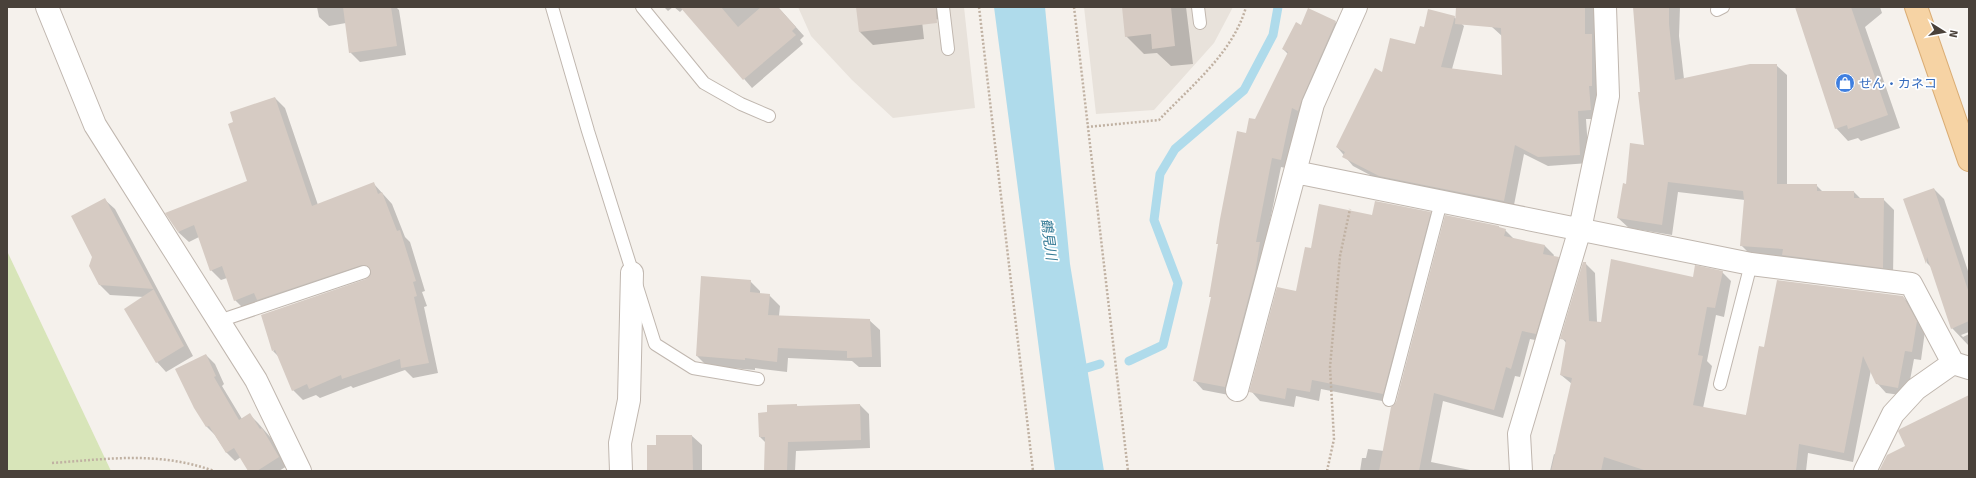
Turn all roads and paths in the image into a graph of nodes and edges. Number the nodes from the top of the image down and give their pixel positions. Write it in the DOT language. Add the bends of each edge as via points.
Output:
graph roads {
  1 [pos="47,7"];
  2 [pos="552,7"];
  3 [pos="642,7"];
  4 [pos="943,7"];
  5 [pos="979,7"];
  6 [pos="1074,7"];
  7 [pos="1198,7"];
  8 [pos="1246,7"];
  9 [pos="1356,7"];
  10 [pos="1605,7"];
  11 [pos="1916,7"];
  12 [pos="1200,22"];
  13 [pos="948,49"];
  14 [pos="768,116"];
  15 [pos="1087,127"];
  16 [pos="1969,160"];
  17 [pos="1295,172"];
  18 [pos="1355,185"];
  19 [pos="1441,202"];
  20 [pos="1580,229"];
  21 [pos="1751,264"];
  22 [pos="364,272"];
  23 [pos="632,273"];
  24 [pos="219,321"];
  25 [pos="1961,366"];
  26 [pos="758,379"];
  27 [pos="1720,384"];
  28 [pos="1237,390"];
  29 [pos="1388,400"];
  30 [pos="52,463"];
  31 [pos="214,471"];
  32 [pos="300,471"];
  33 [pos="621,471"];
  34 [pos="1033,471"];
  35 [pos="1128,471"];
  36 [pos="1327,471"];
  37 [pos="1521,471"];
  38 [pos="1865,471"];
  1 -- 24 [label="street" via="95,125"];
  2 -- 23 [label="lane"];
  3 -- 14 [label="lane" via="704,83"];
  4 -- 13 [label="lane"];
  5 -- 34 [label="path"];
  6 -- 15 [label="path"];
  7 -- 12 [label="lane"];
  8 -- 15 [label="path" via="1227,48 1159,120"];
  9 -- 17 [label="street" via="1313,104"];
  10 -- 20 [label="street" via="1608,96"];
  11 -- 16 [label="main road"];
  15 -- 35 [label="path"];
  17 -- 18 [label="street"];
  17 -- 28 [label="street"];
  18 -- 19 [label="street"];
  18 -- 36 [label="path" via="1339,272 1330,367 1334,439"];
  19 -- 20 [label="street"];
  19 -- 29 [label="lane"];
  20 -- 21 [label="street"];
  20 -- 37 [label="street" via="1519,434"];
  21 -- 25 [label="street" via="1911,284"];
  21 -- 27 [label="lane"];
  22 -- 24 [label="lane"];
  23 -- 26 [label="lane" via="655,344 693,368"];
  23 -- 33 [label="street" via="629,400 620,443"];
  24 -- 32 [label="street" via="256,380"];
  25 -- 38 [label="street" via="1916,389 1893,414"];
  30 -- 31 [label="path" via="139,457 192,464"];
}
